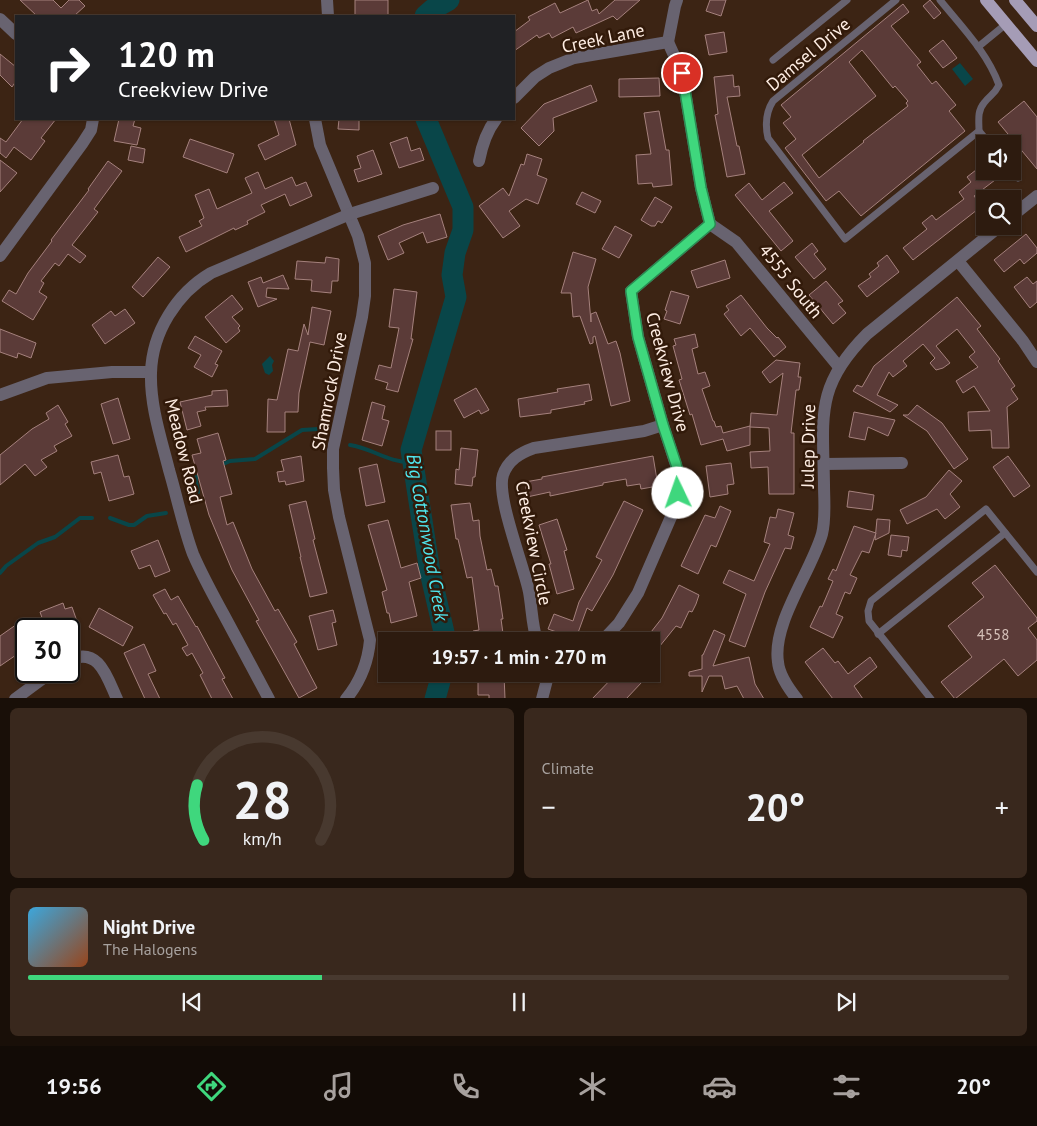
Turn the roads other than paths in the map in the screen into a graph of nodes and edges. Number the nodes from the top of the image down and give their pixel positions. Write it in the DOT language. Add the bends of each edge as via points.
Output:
graph roads {
  1 [pos="328,0"];
  2 [pos="677,0"];
  3 [pos="847,0"];
  4 [pos="896,0"];
  5 [pos="940,0"];
  6 [pos="986,0"];
  7 [pos="1015,0"];
  8 [pos="328,15"];
  9 [pos="0,18"];
  10 [pos="1006,24"];
  11 [pos="1037,26"];
  12 [pos="15,33"];
  13 [pos="668,42"];
  14 [pos="978,47"];
  15 [pos="773,60"];
  16 [pos="1037,61"];
  17 [pos="515,97"];
  18 [pos="93,120"];
  19 [pos="315,120"];
  20 [pos="495,120"];
  21 [pos="979,130"];
  22 [pos="983,135"];
  23 [pos="479,161"];
  24 [pos="434,188"];
  25 [pos="1037,196"];
  26 [pos="1021,209"];
  27 [pos="350,214"];
  28 [pos="710,224"];
  29 [pos="989,235"];
  30 [pos="0,256"];
  31 [pos="958,261"];
  32 [pos="1037,362"];
  33 [pos="838,367"];
  34 [pos="151,372"];
  35 [pos="0,395"];
  36 [pos="663,425"];
  37 [pos="902,463"];
  38 [pos="824,464"];
  39 [pos="1006,533"];
  40 [pos="1037,572"];
  41 [pos="534,632"];
  42 [pos="610,632"];
  43 [pos="878,634"];
  44 [pos="80,657"];
  45 [pos="547,682"];
  46 [pos="36,683"];
  47 [pos="15,698"];
  48 [pos="117,698"];
  49 [pos="269,698"];
  50 [pos="346,698"];
  51 [pos="542,698"];
  52 [pos="797,698"];
  53 [pos="931,698"];
  1 -- 8 [label="street"];
  2 -- 13 [label="street, Creek Lane"];
  3 -- 15 [label="lane"];
  4 -- 21 [label="lane, Damsel Drive" via="774,101 768,109 768,138 846,239"];
  5 -- 14 [label="lane"];
  6 -- 10 [label="main road"];
  7 -- 11 [label="main road"];
  9 -- 12 [label="street"];
  10 -- 14 [label="lane"];
  10 -- 16 [label="main road"];
  13 -- 17 [label="street, Creek Lane" via="574,58 535,77"];
  13 -- 28 [label="street" via="682,73"];
  14 -- 21 [label="lane" via="999,85 979,112"];
  18 -- 30 [label="street" via="82,144"];
  19 -- 27 [label="street, Shamrock Drive" via="320,145"];
  20 -- 23 [label="street" via="483,143"];
  21 -- 22 [label="lane"];
  24 -- 27 [label="street, Meadow Road"];
  25 -- 26 [label="street"];
  27 -- 34 [label="street, Meadow Road" via="197,281 166,319"];
  27 -- 50 [label="street, Shamrock Drive" via="365,263 365,296 333,448 334,490 370,640 362,676"];
  28 -- 33 [label="street, 4555 South" via="736,242"];
  28 -- 36 [label="street, Creekview Drive" via="631,291 638,337"];
  29 -- 31 [label="street, Julep Drive"];
  31 -- 32 [label="street"];
  31 -- 33 [label="street, Julep Drive" via="867,334"];
  33 -- 38 [label="street, Julep Drive" via="824,405"];
  34 -- 35 [label="street" via="46,378"];
  34 -- 49 [label="street, Meadow Road" via="156,423 192,551"];
  36 -- 41 [label="street, Creekview Circle" via="644,431 534,448 522,452 509,464 502,483 505,506 529,591"];
  36 -- 42 [label="street, Creekview Drive" via="679,476 674,510 630,608"];
  37 -- 38 [label="street"];
  38 -- 52 [label="street, Julep Drive" via="822,532 777,644 778,663"];
  39 -- 40 [label="lane"];
  39 -- 43 [label="lane"];
  39 -- 43 [label="lane" via="986,509 871,601 868,616"];
  43 -- 53 [label="lane"];
  44 -- 48 [label="street" via="95,660 102,667"];
  45 -- 51 [label="street"];
  46 -- 47 [label="street"];
}
